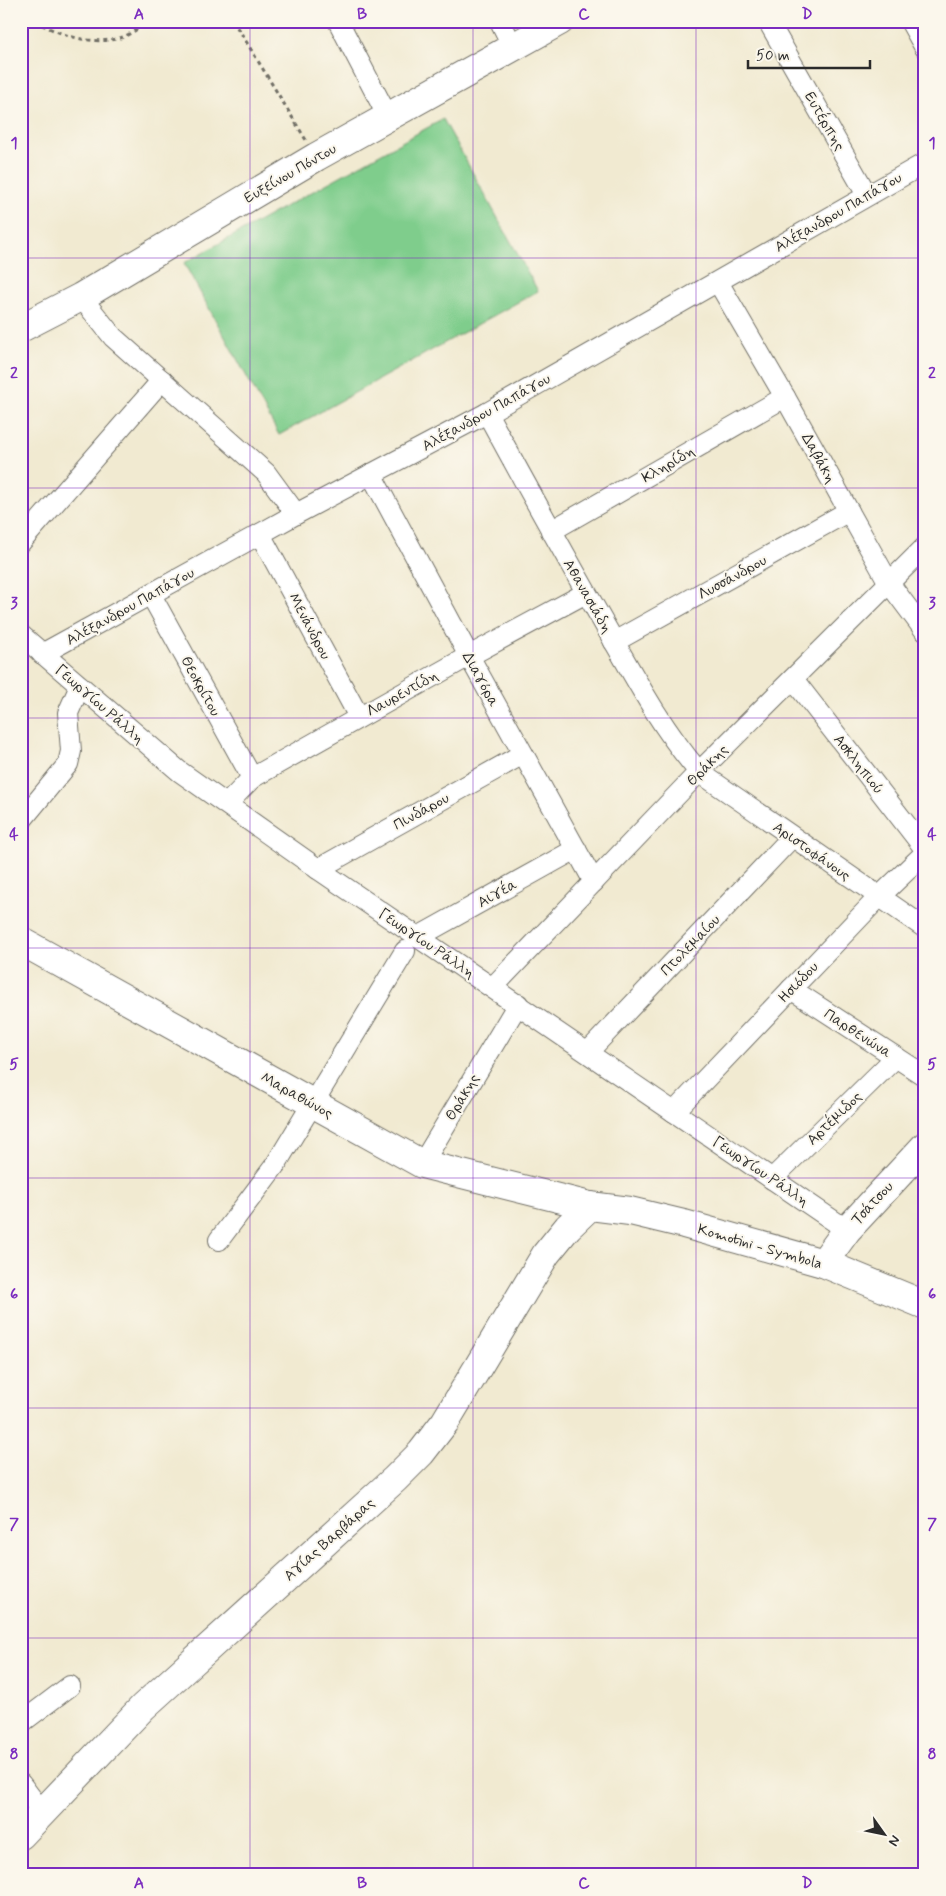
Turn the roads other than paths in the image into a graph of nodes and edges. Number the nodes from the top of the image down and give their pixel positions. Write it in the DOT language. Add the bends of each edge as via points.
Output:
graph roads {
  1 [pos="338,21"];
  2 [pos="500,21"];
  3 [pos="560,21"];
  4 [pos="768,21"];
  5 [pos="910,21"];
  6 [pos="514,47"];
  7 [pos="925,48"];
  8 [pos="388,116"];
  9 [pos="925,163"];
  10 [pos="867,195"];
  11 [pos="718,282"];
  12 [pos="81,297"];
  13 [pos="21,328"];
  14 [pos="162,380"];
  15 [pos="785,397"];
  16 [pos="486,412"];
  17 [pos="371,474"];
  18 [pos="849,511"];
  19 [pos="296,514"];
  20 [pos="551,531"];
  21 [pos="260,534"];
  22 [pos="21,542"];
  23 [pos="925,547"];
  24 [pos="889,583"];
  25 [pos="586,593"];
  26 [pos="150,595"];
  27 [pos="925,631"];
  28 [pos="21,635"];
  29 [pos="614,642"];
  30 [pos="42,654"];
  31 [pos="468,656"];
  32 [pos="793,679"];
  33 [pos="80,686"];
  34 [pos="359,717"];
  35 [pos="523,754"];
  36 [pos="700,772"];
  37 [pos="252,778"];
  38 [pos="227,804"];
  39 [pos="21,821"];
  40 [pos="792,837"];
  41 [pos="576,849"];
  42 [pos="925,849"];
  43 [pos="925,853"];
  44 [pos="318,869"];
  45 [pos="594,882"];
  46 [pos="879,898"];
  47 [pos="925,928"];
  48 [pos="21,941"];
  49 [pos="411,944"];
  50 [pos="493,987"];
  51 [pos="791,989"];
  52 [pos="518,1004"];
  53 [pos="588,1052"];
  54 [pos="896,1057"];
  55 [pos="925,1076"];
  56 [pos="312,1104"];
  57 [pos="674,1112"];
  58 [pos="925,1146"];
  59 [pos="422,1164"];
  60 [pos="772,1178"];
  61 [pos="590,1206"];
  62 [pos="847,1230"];
  63 [pos="219,1240"];
  64 [pos="822,1263"];
  65 [pos="925,1305"];
  66 [pos="70,1686"];
  67 [pos="21,1722"];
  68 [pos="21,1784"];
  69 [pos="42,1812"];
  70 [pos="21,1835"];
  1 -- 8 [label="street"];
  2 -- 6 [label="street"];
  3 -- 6 [label="street, Ευξείνου Πόντου"];
  4 -- 10 [label="street, Ευτέρπης"];
  5 -- 7 [label="street"];
  6 -- 8 [label="street, Ευξείνου Πόντου"];
  8 -- 12 [label="street, Ευξείνου Πόντου"];
  9 -- 10 [label="street, Αλέξανδρου Παπάγου"];
  10 -- 11 [label="street, Αλέξανδρου Παπάγου"];
  11 -- 15 [label="street, Δαβάκη"];
  11 -- 16 [label="street, Αλέξανδρου Παπάγου"];
  12 -- 13 [label="street, Ευξείνου Πόντου"];
  12 -- 14 [label="street" via="108,332"];
  14 -- 19 [label="street" via="266,473"];
  14 -- 22 [label="street"];
  15 -- 18 [label="street, Δαβάκη"];
  15 -- 20 [label="street, Κληρίδη"];
  16 -- 17 [label="street, Αλέξανδρου Παπάγου"];
  16 -- 20 [label="street, Αθανασιάδη"];
  17 -- 19 [label="street, Αλέξανδρου Παπάγου"];
  17 -- 31 [label="street, Διαγόρα"];
  18 -- 24 [label="street, Δαβάκη"];
  18 -- 29 [label="street, Λυσσάνδρου"];
  19 -- 21 [label="street, Αλέξανδρου Παπάγου"];
  20 -- 25 [label="street, Αθανασιάδη"];
  21 -- 26 [label="street, Αλέξανδρου Παπάγου"];
  21 -- 34 [label="street, Μενάνδρου"];
  23 -- 24 [label="street, Θράκης"];
  24 -- 27 [label="street, Δαβάκη"];
  24 -- 32 [label="street, Θράκης"];
  25 -- 29 [label="street, Αθανασιάδη"];
  25 -- 31 [label="street, Λαυρεντίδη"];
  26 -- 30 [label="street, Αλέξανδρου Παπάγου"];
  26 -- 37 [label="street, Θεοκρίτου"];
  28 -- 30 [label="street, Γεωργίου Ράλλη"];
  29 -- 36 [label="street, Αθανασιάδη" via="659,720"];
  30 -- 33 [label="street, Γεωργίου Ράλλη"];
  31 -- 34 [label="street, Λαυρεντίδη"];
  31 -- 35 [label="street, Διαγόρα"];
  32 -- 36 [label="street, Θράκης"];
  32 -- 42 [label="street, Ασκληπιού"];
  33 -- 38 [label="street, Γεωργίου Ράλλη" via="179,771"];
  33 -- 39 [label="street" via="68,713 71,755 68,764"];
  34 -- 37 [label="street, Λαυρεντίδη"];
  35 -- 41 [label="street, Διαγόρα"];
  35 -- 44 [label="street, Πινδάρου"];
  36 -- 40 [label="street, Αριστοφάνους"];
  36 -- 45 [label="street, Θράκης"];
  37 -- 38 [label="street, Λαυρεντίδη"];
  38 -- 44 [label="street, Γεωργίου Ράλλη"];
  40 -- 46 [label="street, Αριστοφάνους"];
  40 -- 53 [label="street, Πτολεμαίου"];
  41 -- 45 [label="street, Διαγόρα"];
  41 -- 49 [label="street, Αιγέα"];
  43 -- 46 [label="street, Ησιόδου"];
  44 -- 49 [label="street, Γεωργίου Ράλλη"];
  45 -- 50 [label="street, Θράκης"];
  46 -- 47 [label="street, Αριστοφάνους"];
  46 -- 51 [label="street, Ησιόδου"];
  48 -- 56 [label="street, Μαραθώνος"];
  49 -- 50 [label="street, Γεωργίου Ράλλη"];
  49 -- 56 [label="street"];
  50 -- 52 [label="street, Γεωργίου Ράλλη"];
  51 -- 54 [label="street, Παρθενώνα"];
  51 -- 57 [label="street, Ησιόδου"];
  52 -- 53 [label="street, Γεωργίου Ράλλη"];
  52 -- 59 [label="street, Θράκης"];
  53 -- 57 [label="street, Γεωργίου Ράλλη"];
  54 -- 55 [label="street, Παρθενώνα"];
  54 -- 60 [label="street, Αρτέμιδος"];
  56 -- 59 [label="street, Μαραθώνος"];
  56 -- 63 [label="street" via="276,1164"];
  57 -- 60 [label="street, Γεωργίου Ράλλη"];
  58 -- 62 [label="street, Τσάτσου"];
  59 -- 61 [label="street, Μαραθώνος"];
  60 -- 62 [label="street, Γεωργίου Ράλλη"];
  61 -- 64 [label="street, Komotini - Symbola" via="630,1211 684,1224"];
  61 -- 69 [label="street, Αγίας Βαρβάρας" via="546,1254 445,1422 421,1453 143,1707"];
  62 -- 64 [label="street, Τσάτσου"];
  64 -- 65 [label="street, Komotini - Symbola"];
  66 -- 67 [label="street"];
  68 -- 69 [label="street"];
  69 -- 70 [label="street, Αγίας Βαρβάρας"];
}
